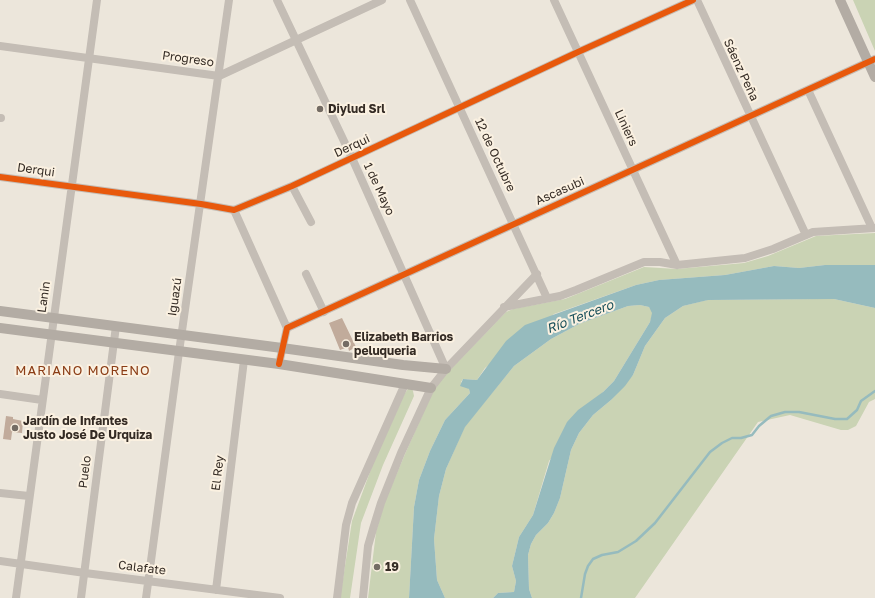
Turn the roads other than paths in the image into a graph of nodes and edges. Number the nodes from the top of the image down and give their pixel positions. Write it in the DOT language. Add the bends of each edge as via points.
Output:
graph roads {
  1 [pos="97,0"];
  2 [pos="229,0"];
  3 [pos="277,0"];
  4 [pos="382,0"];
  5 [pos="410,0"];
  6 [pos="554,0"];
  7 [pos="693,0"];
  8 [pos="697,0"];
  9 [pos="840,0"];
  10 [pos="296,41"];
  11 [pos="0,46"];
  12 [pos="578,52"];
  13 [pos="89,57"];
  14 [pos="871,61"];
  15 [pos="219,76"];
  16 [pos="875,77"];
  17 [pos="808,90"];
  18 [pos="460,108"];
  19 [pos="750,116"];
  20 [pos="352,158"];
  21 [pos="632,170"];
  22 [pos="0,177"];
  23 [pos="71,186"];
  24 [pos="292,186"];
  25 [pos="201,204"];
  26 [pos="234,210"];
  27 [pos="311,222"];
  28 [pos="514,224"];
  29 [pos="874,228"];
  30 [pos="806,235"];
  31 [pos="677,265"];
  32 [pos="306,274"];
  33 [pos="537,274"];
  34 [pos="405,275"];
  35 [pos="547,298"];
  36 [pos="504,307"];
  37 [pos="0,310"];
  38 [pos="324,312"];
  39 [pos="53,318"];
  40 [pos="116,326"];
  41 [pos="0,328"];
  42 [pos="287,328"];
  43 [pos="182,334"];
  44 [pos="50,335"];
  45 [pos="113,344"];
  46 [pos="282,348"];
  47 [pos="179,352"];
  48 [pos="244,360"];
  49 [pos="279,364"];
  50 [pos="446,369"];
  51 [pos="405,384"];
  52 [pos="431,388"];
  53 [pos="0,394"];
  54 [pos="42,400"];
  55 [pos="0,493"];
  56 [pos="29,496"];
  57 [pos="0,560"];
  58 [pos="21,563"];
  59 [pos="85,573"];
  60 [pos="148,581"];
  61 [pos="216,590"];
  62 [pos="16,598"];
  63 [pos="81,598"];
  64 [pos="146,598"];
  65 [pos="277,598"];
  66 [pos="336,598"];
  67 [pos="363,598"];
  1 -- 13 [label="street, Lanin"];
  2 -- 15 [label="street, Iguazú"];
  3 -- 10 [label="street, 1 de Mayo"];
  4 -- 10 [label="street, Progreso"];
  5 -- 18 [label="street, 12 de Octubre"];
  6 -- 12 [label="street, Liniers"];
  7 -- 12 [label="street, Derqui"];
  8 -- 19 [label="street, Sáenz Peña"];
  9 -- 14 [label="main road"];
  10 -- 15 [label="street, Progreso"];
  10 -- 20 [label="street, 1 de Mayo"];
  11 -- 13 [label="street, Progreso"];
  12 -- 18 [label="street, Derqui"];
  12 -- 21 [label="street, Liniers"];
  13 -- 15 [label="street, Progreso"];
  13 -- 23 [label="street, Lanin"];
  14 -- 16 [label="main road"];
  14 -- 17 [label="street, Ascasubi"];
  15 -- 25 [label="street, Iguazú"];
  17 -- 19 [label="street, Ascasubi"];
  17 -- 29 [label="street"];
  18 -- 20 [label="street, Derqui"];
  18 -- 28 [label="street, 12 de Octubre"];
  19 -- 21 [label="street, Ascasubi"];
  19 -- 30 [label="street, Sáenz Peña"];
  20 -- 24 [label="street, Derqui"];
  20 -- 34 [label="street, 1 de Mayo"];
  21 -- 28 [label="street, Ascasubi"];
  21 -- 31 [label="street, Liniers"];
  22 -- 23 [label="street, Derqui"];
  23 -- 25 [label="street, Derqui"];
  23 -- 39 [label="street, Lanin"];
  24 -- 26 [label="street, Derqui"];
  24 -- 27 [label="street"];
  25 -- 26 [label="street, Derqui"];
  25 -- 43 [label="street, Iguazú"];
  26 -- 42 [label="street"];
  28 -- 33 [label="street, 12 de Octubre"];
  28 -- 34 [label="street, Ascasubi"];
  29 -- 30 [label="street" via="819,231"];
  30 -- 31 [label="street" via="773,250 746,258"];
  31 -- 35 [label="street" via="644,262 576,290"];
  32 -- 38 [label="street"];
  33 -- 35 [label="street, 12 de Octubre"];
  33 -- 36 [label="street"];
  34 -- 38 [label="street, Ascasubi"];
  34 -- 50 [label="street, 1 de Mayo"];
  35 -- 36 [label="street"];
  36 -- 50 [label="street"];
  37 -- 39 [label="main road"];
  38 -- 42 [label="street, Ascasubi"];
  39 -- 40 [label="main road"];
  39 -- 44 [label="street, Lanin"];
  40 -- 43 [label="main road"];
  40 -- 45 [label="street, Puelo"];
  41 -- 44 [label="main road"];
  42 -- 46 [label="street"];
  43 -- 46 [label="main road"];
  43 -- 47 [label="street, Iguazú"];
  44 -- 45 [label="main road"];
  44 -- 54 [label="street, Lanin"];
  45 -- 47 [label="main road"];
  45 -- 59 [label="street, Puelo"];
  46 -- 49 [label="street"];
  46 -- 50 [label="main road"];
  47 -- 48 [label="main road"];
  47 -- 60 [label="street, Iguazú"];
  48 -- 49 [label="main road"];
  48 -- 61 [label="street, El Rey"];
  49 -- 51 [label="main road"];
  50 -- 52 [label="street"];
  51 -- 52 [label="main road"];
  51 -- 66 [label="street" via="352,504 346,525"];
  52 -- 67 [label="street" via="381,503 368,546"];
  53 -- 54 [label="street"];
  54 -- 56 [label="street, Lanin"];
  55 -- 56 [label="street"];
  56 -- 58 [label="street, Lanin"];
  57 -- 58 [label="street, Calafate"];
  58 -- 59 [label="street, Calafate"];
  58 -- 62 [label="street, Lanin"];
  59 -- 60 [label="street, Calafate"];
  59 -- 63 [label="street, Puelo"];
  60 -- 61 [label="street, Calafate"];
  60 -- 64 [label="street, Iguazú"];
  61 -- 65 [label="street, Calafate"];
}
